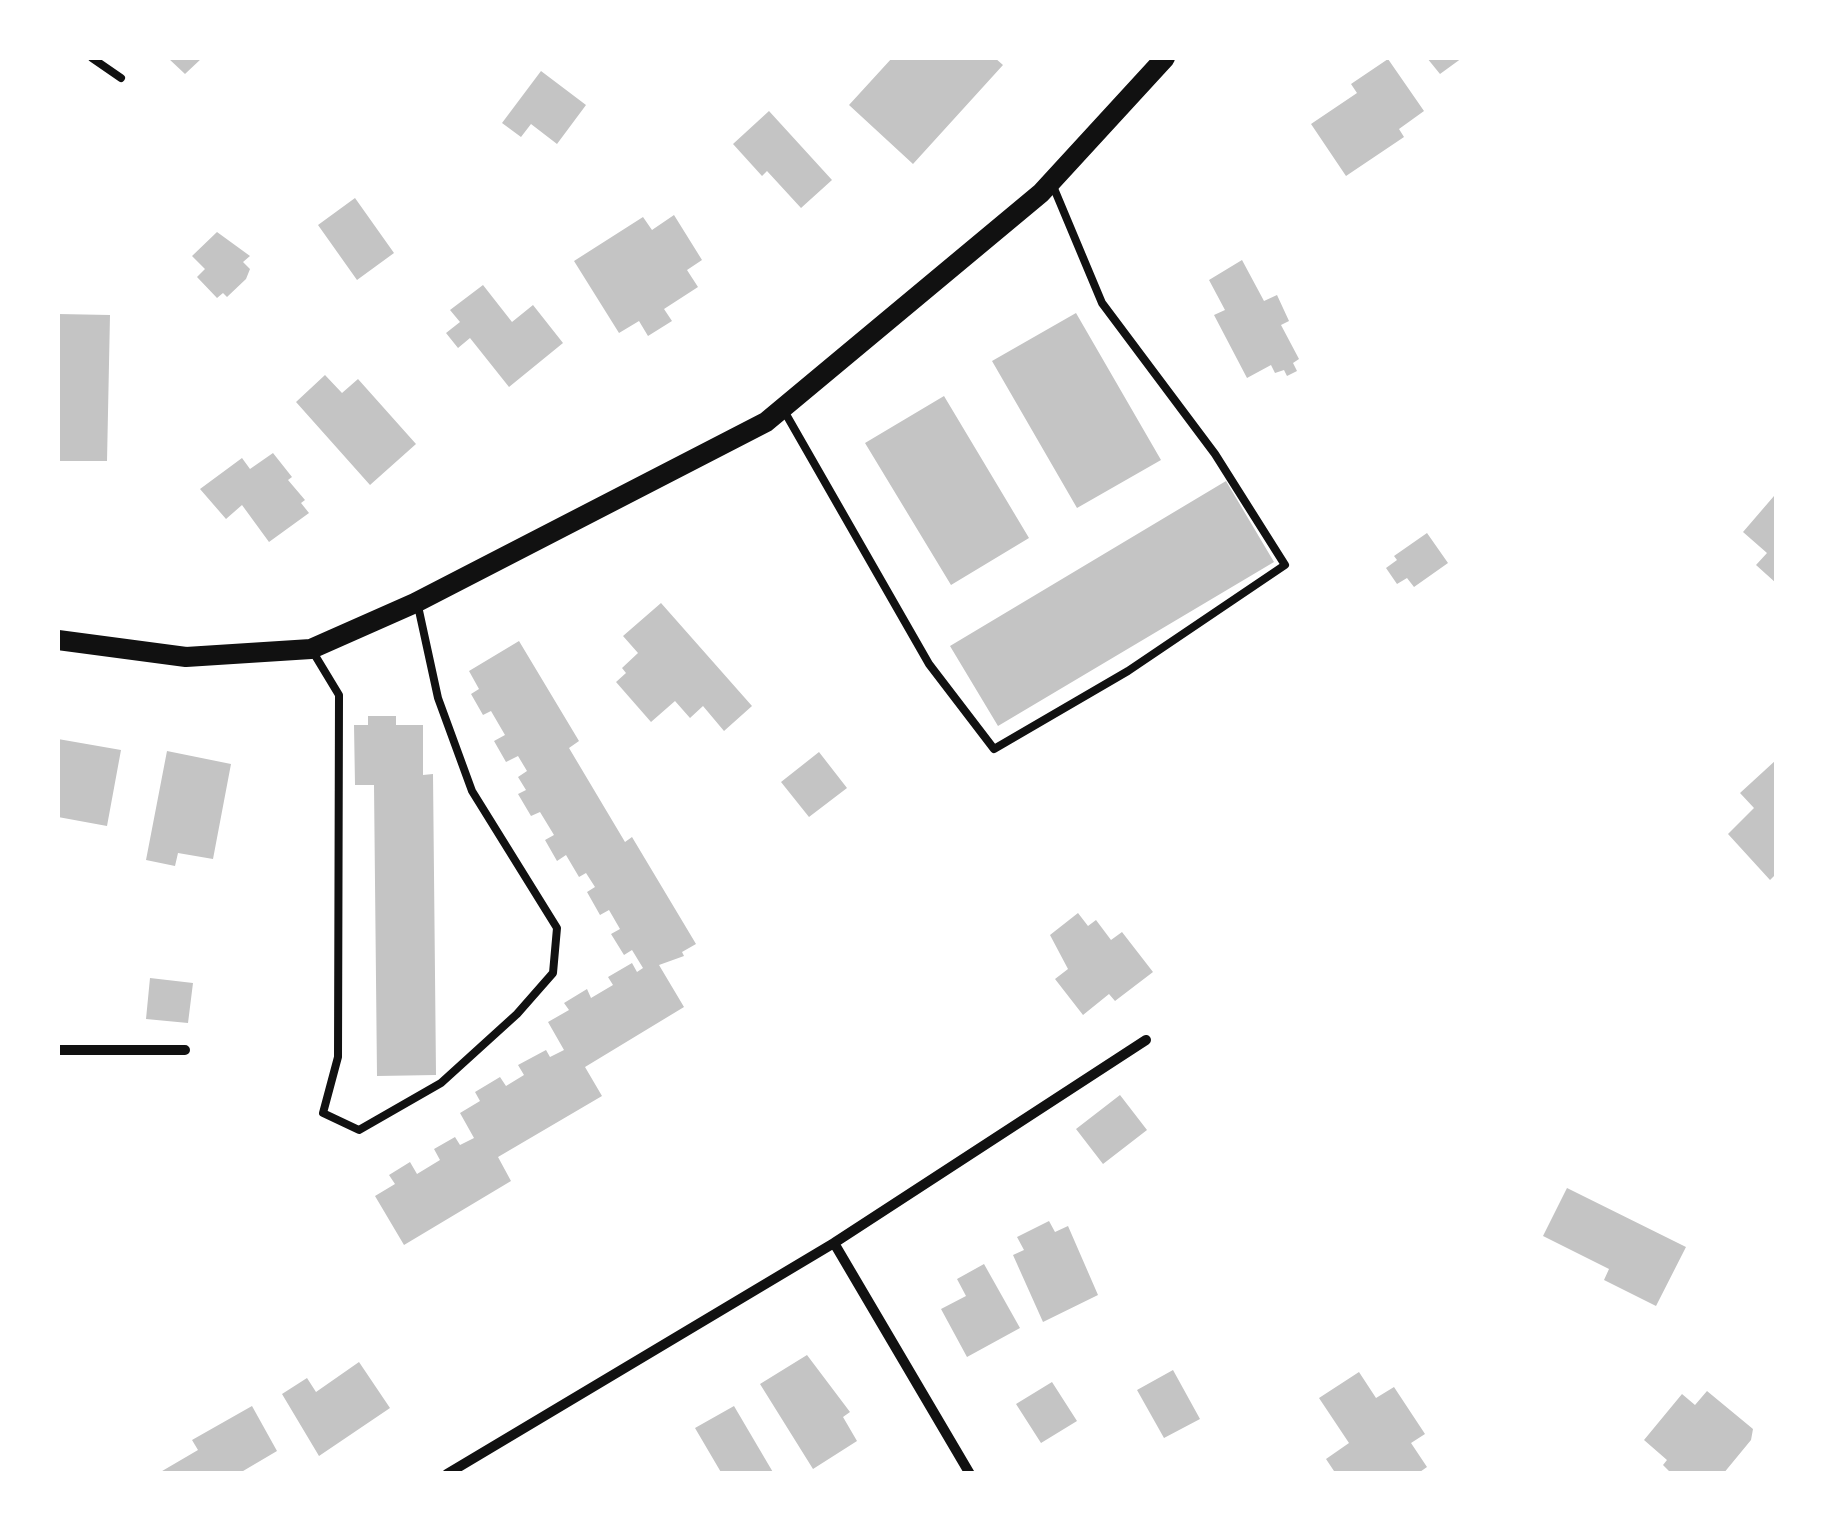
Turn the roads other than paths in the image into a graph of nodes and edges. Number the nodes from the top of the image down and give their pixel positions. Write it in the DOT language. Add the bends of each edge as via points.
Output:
graph roads {
  1 [pos="92,58"];
  2 [pos="1164,58"];
  3 [pos="121,78"];
  4 [pos="1051,182"];
  5 [pos="782,409"];
  6 [pos="418,602"];
  7 [pos="58,640"];
  8 [pos="311,649"];
  9 [pos="1146,1040"];
  10 [pos="58,1050"];
  11 [pos="185,1050"];
  12 [pos="834,1243"];
  13 [pos="447,1474"];
  14 [pos="970,1474"];
  1 -- 3 [label="lane"];
  2 -- 4 [label="main road"];
  4 -- 5 [label="main road"];
  4 -- 5 [label="lane" via="1102,304 1215,454 1284,566 1128,671 994,748 929,664"];
  5 -- 6 [label="main road"];
  6 -- 8 [label="main road"];
  6 -- 8 [label="lane" via="438,698 472,791 557,928 554,973 441,1083 359,1130 323,1113 338,1057 339,695"];
  7 -- 8 [label="main road" via="186,657"];
  9 -- 12 [label="street"];
  10 -- 11 [label="street"];
  12 -- 13 [label="street"];
  12 -- 14 [label="street"];
}
